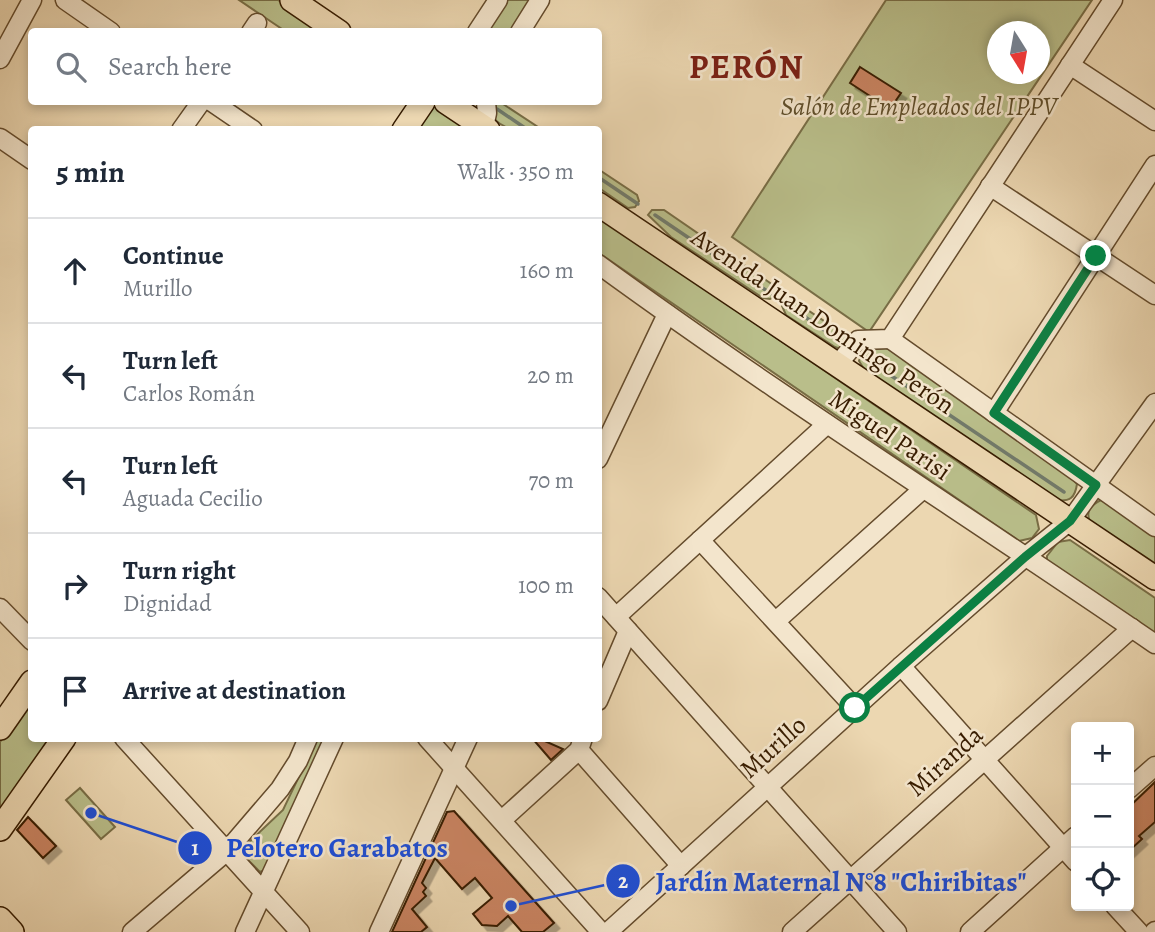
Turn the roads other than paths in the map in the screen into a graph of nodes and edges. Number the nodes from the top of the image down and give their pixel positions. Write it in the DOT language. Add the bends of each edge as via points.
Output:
graph roads {
  1 [pos="32,0"];
  2 [pos="65,0"];
  3 [pos="292,0"];
  4 [pos="498,0"];
  5 [pos="540,0"];
  6 [pos="1113,0"];
  7 [pos="105,28"];
  8 [pos="334,28"];
  9 [pos="480,28"];
  10 [pos="522,28"];
  11 [pos="7,29"];
  12 [pos="0,59"];
  13 [pos="1070,65"];
  14 [pos="199,105"];
  15 [pos="216,105"];
  16 [pos="420,105"];
  17 [pos="450,105"];
  18 [pos="486,105"];
  19 [pos="1155,121"];
  20 [pos="184,126"];
  21 [pos="247,126"];
  22 [pos="407,126"];
  23 [pos="481,126"];
  24 [pos="485,126"];
  25 [pos="0,138"];
  26 [pos="28,157"];
  27 [pos="1155,165"];
  28 [pos="990,186"];
  29 [pos="602,207"];
  30 [pos="1096,256"];
  31 [pos="602,267"];
  32 [pos="1155,295"];
  33 [pos="667,314"];
  34 [pos="890,339"];
  35 [pos="838,364"];
  36 [pos="1155,403"];
  37 [pos="994,413"];
  38 [pos="827,424"];
  39 [pos="602,451"];
  40 [pos="1096,485"];
  41 [pos="923,489"];
  42 [pos="1070,521"];
  43 [pos="1155,527"];
  44 [pos="700,540"];
  45 [pos="1025,557"];
  46 [pos="1155,578"];
  47 [pos="602,601"];
  48 [pos="0,608"];
  49 [pos="616,617"];
  50 [pos="776,621"];
  51 [pos="1132,628"];
  52 [pos="628,631"];
  53 [pos="28,637"];
  54 [pos="1155,644"];
  55 [pos="901,666"];
  56 [pos="28,688"];
  57 [pos="602,692"];
  58 [pos="855,708"];
  59 [pos="0,728"];
  60 [pos="61,742"];
  61 [pos="128,742"];
  62 [pos="306,742"];
  63 [pos="332,742"];
  64 [pos="431,742"];
  65 [pos="466,742"];
  66 [pos="581,744"];
  67 [pos="985,761"];
  68 [pos="1155,766"];
  69 [pos="454,768"];
  70 [pos="1134,785"];
  71 [pos="768,787"];
  72 [pos="502,820"];
  73 [pos="1,827"];
  74 [pos="1070,842"];
  75 [pos="226,852"];
  76 [pos="681,866"];
  77 [pos="851,880"];
  78 [pos="264,891"];
  79 [pos="1120,911"];
  80 [pos="0,919"];
  81 [pos="12,932"];
  82 [pos="132,932"];
  83 [pos="245,932"];
  84 [pos="300,932"];
  85 [pos="379,932"];
  86 [pos="601,932"];
  87 [pos="608,932"];
  88 [pos="792,932"];
  89 [pos="897,932"];
  90 [pos="970,932"];
  91 [pos="1139,932"];
  1 -- 11 [label="street"];
  2 -- 7 [label="street"];
  3 -- 8 [label="main road"];
  4 -- 9 [label="street"];
  5 -- 10 [label="street"];
  6 -- 13 [label="street"];
  11 -- 12 [label="street"];
  13 -- 19 [label="street"];
  13 -- 28 [label="street"];
  14 -- 20 [label="street"];
  15 -- 21 [label="street"];
  16 -- 22 [label="main road"];
  17 -- 23 [label="main road"];
  18 -- 24 [label="street"];
  25 -- 26 [label="street"];
  27 -- 30 [label="street"];
  28 -- 30 [label="street"];
  28 -- 34 [label="street"];
  29 -- 35 [label="main road, Avenida Juan Domingo Perón"];
  30 -- 32 [label="street"];
  30 -- 37 [label="street"];
  31 -- 33 [label="street, Miguel Parisi"];
  33 -- 38 [label="street, Miguel Parisi"];
  33 -- 39 [label="street"];
  34 -- 35 [label="street" via="858,340"];
  34 -- 37 [label="street"];
  35 -- 42 [label="main road, Avenida Juan Domingo Perón"];
  36 -- 40 [label="street, Murillo"];
  37 -- 40 [label="street"];
  38 -- 41 [label="street, Miguel Parisi"];
  38 -- 44 [label="street"];
  40 -- 42 [label="street, Murillo"];
  40 -- 43 [label="street"];
  41 -- 45 [label="street, Miguel Parisi"];
  41 -- 50 [label="street"];
  42 -- 45 [label="street, Murillo"];
  42 -- 46 [label="main road, Avenida Juan Domingo Perón"];
  44 -- 49 [label="street"];
  44 -- 50 [label="street"];
  45 -- 51 [label="street, Miguel Parisi"];
  45 -- 55 [label="street, Murillo"];
  47 -- 49 [label="street"];
  48 -- 53 [label="street"];
  49 -- 52 [label="street"];
  50 -- 58 [label="street"];
  51 -- 54 [label="street, Miguel Parisi"];
  51 -- 67 [label="street, Miranda"];
  52 -- 57 [label="street"];
  52 -- 71 [label="street"];
  55 -- 58 [label="street, Murillo"];
  55 -- 67 [label="street"];
  56 -- 59 [label="main road"];
  58 -- 71 [label="street, Murillo"];
  60 -- 73 [label="main road"];
  61 -- 75 [label="street"];
  62 -- 75 [label="street" via="280,789"];
  63 -- 78 [label="street"];
  64 -- 69 [label="street"];
  65 -- 69 [label="street"];
  66 -- 72 [label="street"];
  66 -- 76 [label="street"];
  67 -- 74 [label="street"];
  67 -- 77 [label="street, Miranda"];
  68 -- 70 [label="street"];
  69 -- 72 [label="street"];
  69 -- 85 [label="street"];
  71 -- 76 [label="street, Murillo"];
  71 -- 77 [label="street"];
  72 -- 86 [label="street"];
  74 -- 90 [label="street"];
  75 -- 78 [label="street"];
  75 -- 82 [label="street"];
  76 -- 87 [label="street, Murillo"];
  77 -- 88 [label="street, Miranda"];
  77 -- 89 [label="street"];
  78 -- 83 [label="street"];
  78 -- 84 [label="street"];
  79 -- 91 [label="street"];
  80 -- 81 [label="main road"];
}
